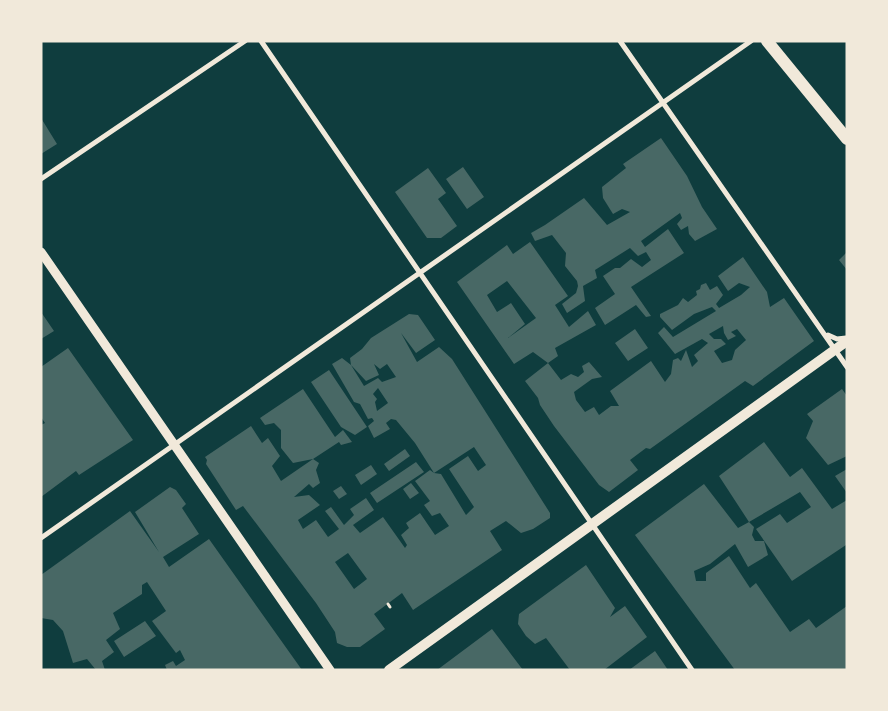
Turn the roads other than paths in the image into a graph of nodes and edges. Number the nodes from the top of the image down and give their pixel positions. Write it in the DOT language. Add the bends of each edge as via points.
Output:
graph roads {
  1 [pos="245,41"];
  2 [pos="261,41"];
  3 [pos="620,41"];
  4 [pos="752,41"];
  5 [pos="767,41"];
  6 [pos="663,103"];
  7 [pos="847,139"];
  8 [pos="41,179"];
  9 [pos="41,252"];
  10 [pos="420,273"];
  11 [pos="824,332"];
  12 [pos="847,340"];
  13 [pos="836,349"];
  14 [pos="847,367"];
  15 [pos="174,445"];
  16 [pos="592,524"];
  17 [pos="41,538"];
  18 [pos="330,670"];
  19 [pos="388,670"];
  20 [pos="692,670"];
  1 -- 8 [label="street"];
  2 -- 10 [label="street"];
  3 -- 6 [label="street"];
  4 -- 6 [label="street"];
  5 -- 7 [label="main road"];
  6 -- 10 [label="street"];
  6 -- 11 [label="street"];
  9 -- 15 [label="street"];
  10 -- 15 [label="street"];
  10 -- 16 [label="street"];
  11 -- 12 [label="street"];
  11 -- 13 [label="street"];
  12 -- 13 [label="main road"];
  13 -- 14 [label="street"];
  13 -- 16 [label="main road"];
  15 -- 17 [label="street"];
  15 -- 18 [label="street"];
  16 -- 19 [label="main road"];
  16 -- 20 [label="street"];
}
